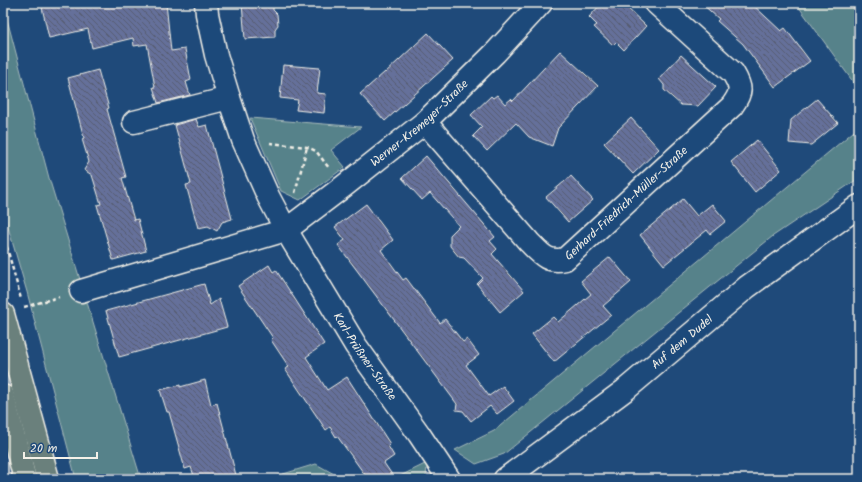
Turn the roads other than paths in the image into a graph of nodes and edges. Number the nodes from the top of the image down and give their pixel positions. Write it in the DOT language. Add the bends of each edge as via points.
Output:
graph roads {
  1 [pos="206,3"];
  2 [pos="541,3"];
  3 [pos="656,3"];
  4 [pos="229,98"];
  5 [pos="134,122"];
  6 [pos="425,122"];
  7 [pos="859,206"];
  8 [pos="286,230"];
  9 [pos="81,291"];
  10 [pos="3,314"];
  11 [pos="3,396"];
  12 [pos="25,479"];
  13 [pos="48,479"];
  14 [pos="448,479"];
  15 [pos="505,479"];
  1 -- 4 [label="street, Karl-Prüßner-Straße" via="216,55"];
  2 -- 6 [label="street, Werner-Kremeyer-Straße"];
  3 -- 6 [label="street, Gerhard-Friedrich-Müller-Straße" via="733,74 740,84 740,96 727,111 566,259 556,261 543,256"];
  4 -- 5 [label="street"];
  4 -- 8 [label="street, Karl-Prüßner-Straße" via="243,140"];
  6 -- 8 [label="street, Werner-Kremeyer-Straße"];
  7 -- 15 [label="street, Auf dem Dudel" via="747,287 625,390"];
  8 -- 9 [label="street"];
  8 -- 14 [label="street, Karl-Prüßner-Straße" via="356,346"];
  10 -- 13 [label="main road"];
  11 -- 12 [label="main road"];
}
